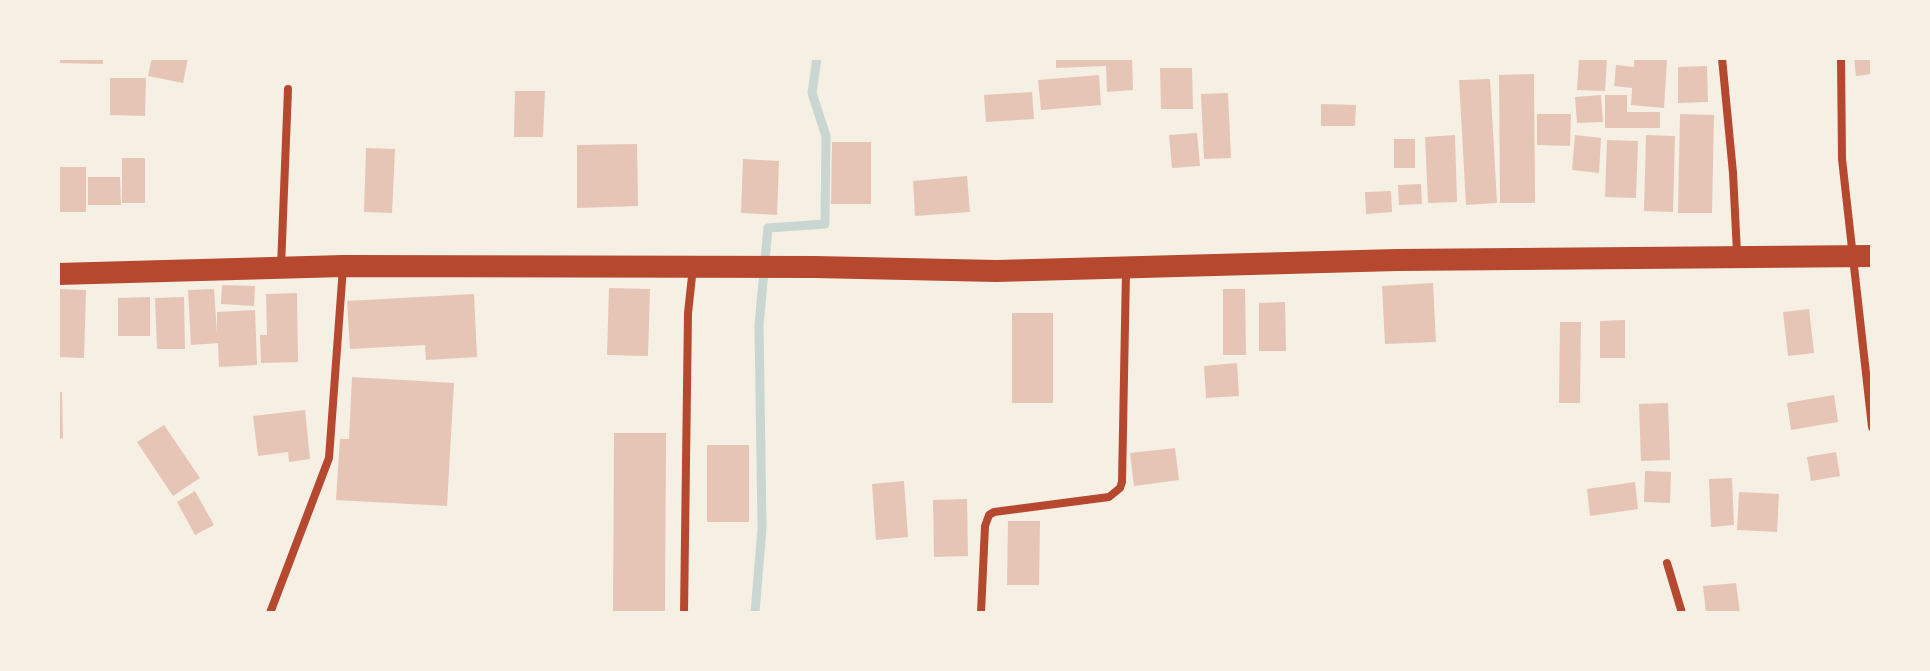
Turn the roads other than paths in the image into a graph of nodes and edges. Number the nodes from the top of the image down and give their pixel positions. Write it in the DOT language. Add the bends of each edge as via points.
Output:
graph roads {
  1 [pos="1722,58"];
  2 [pos="1841,58"];
  3 [pos="288,89"];
  4 [pos="1863,256"];
  5 [pos="1738,258"];
  6 [pos="343,266"];
  7 [pos="1126,266"];
  8 [pos="693,267"];
  9 [pos="281,268"];
  10 [pos="58,274"];
  11 [pos="1872,427"];
  12 [pos="1667,563"];
  13 [pos="270,613"];
  14 [pos="684,613"];
  15 [pos="981,613"];
  16 [pos="1682,613"];
  1 -- 5 [label="street"];
  2 -- 4 [label="street" via="1842,159"];
  3 -- 9 [label="street"];
  4 -- 5 [label="highway"];
  4 -- 11 [label="street"];
  5 -- 7 [label="highway"];
  6 -- 8 [label="highway"];
  6 -- 9 [label="highway"];
  6 -- 13 [label="street" via="329,458"];
  7 -- 8 [label="highway" via="996,271"];
  7 -- 15 [label="street" via="1120,488 1109,497 989,515"];
  8 -- 14 [label="street"];
  9 -- 10 [label="highway"];
  12 -- 16 [label="street"];
}
